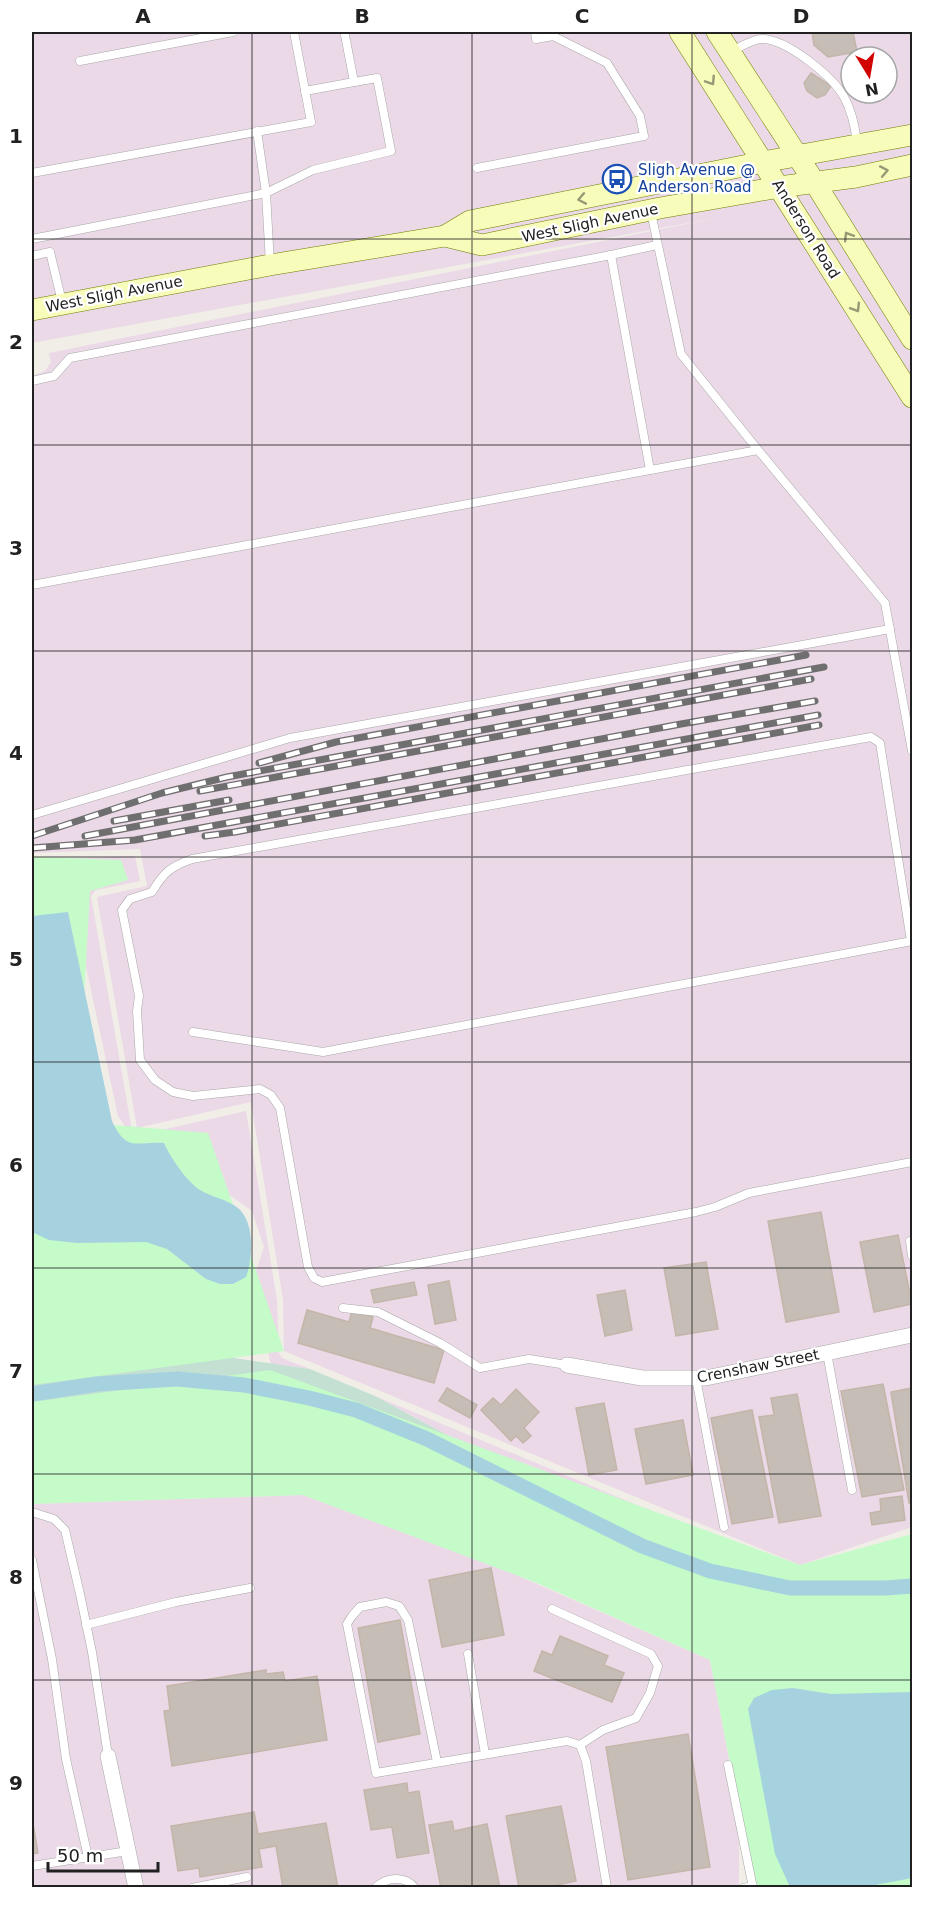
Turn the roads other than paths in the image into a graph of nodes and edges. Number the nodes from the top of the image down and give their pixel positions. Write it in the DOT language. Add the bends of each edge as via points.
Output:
graph roads {
  1 [pos="233,32"];
  2 [pos="294,32"];
  3 [pos="535,32"];
  4 [pos="680,32"];
  5 [pos="717,32"];
  6 [pos="344,33"];
  7 [pos="731,52"];
  8 [pos="80,60"];
  9 [pos="354,82"];
  10 [pos="305,91"];
  11 [pos="257,131"];
  12 [pos="912,135"];
  13 [pos="858,146"];
  14 [pos="798,157"];
  15 [pos="763,162"];
  16 [pos="912,165"];
  17 [pos="477,168"];
  18 [pos="32,173"];
  19 [pos="815,183"];
  20 [pos="779,187"];
  21 [pos="266,193"];
  22 [pos="651,210"];
  23 [pos="47,236"];
  24 [pos="445,236"];
  25 [pos="32,239"];
  26 [pos="657,245"];
  27 [pos="50,252"];
  28 [pos="611,255"];
  29 [pos="32,256"];
  30 [pos="270,265"];
  31 [pos="63,304"];
  32 [pos="32,310"];
  33 [pos="912,339"];
  34 [pos="32,381"];
  35 [pos="912,397"];
  36 [pos="758,450"];
  37 [pos="650,470"];
  38 [pos="32,585"];
  39 [pos="890,629"];
  40 [pos="912,751"];
  41 [pos="32,815"];
  42 [pos="912,941"];
  43 [pos="193,1032"];
  44 [pos="912,1162"];
  45 [pos="910,1241"];
  46 [pos="912,1256"];
  47 [pos="343,1308"];
  48 [pos="912,1335"];
  49 [pos="827,1353"];
  50 [pos="567,1365"];
  51 [pos="696,1378"];
  52 [pos="852,1490"];
  53 [pos="32,1512"];
  54 [pos="724,1527"];
  55 [pos="32,1560"];
  56 [pos="250,1588"];
  57 [pos="552,1609"];
  58 [pos="87,1625"];
  59 [pos="468,1654"];
  60 [pos="580,1745"];
  61 [pos="485,1754"];
  62 [pos="108,1756"];
  63 [pos="437,1762"];
  64 [pos="728,1765"];
  65 [pos="128,1851"];
  66 [pos="88,1857"];
  67 [pos="32,1866"];
  68 [pos="247,1877"];
  69 [pos="136,1887"];
  70 [pos="192,1887"];
  71 [pos="375,1887"];
  72 [pos="415,1887"];
  73 [pos="607,1887"];
  74 [pos="743,1887"];
  75 [pos="753,1887"];
  1 -- 8 [label="lane"];
  2 -- 10 [label="lane"];
  3 -- 17 [label="lane" via="536,39 553,36 607,63 640,116 644,136"];
  4 -- 15 [label="main road, Anderson Road, one-way"];
  5 -- 7 [label="main road"];
  6 -- 9 [label="lane"];
  7 -- 13 [label="lane" via="761,39 801,56 834,82 845,99"];
  7 -- 14 [label="main road"];
  9 -- 10 [label="lane"];
  9 -- 21 [label="lane" via="377,78 391,151 313,170"];
  10 -- 11 [label="lane" via="311,122"];
  11 -- 18 [label="lane"];
  11 -- 21 [label="lane"];
  12 -- 13 [label="main road, West Sligh Avenue"];
  13 -- 14 [label="main road, West Sligh Avenue"];
  14 -- 15 [label="main road, West Sligh Avenue"];
  14 -- 19 [label="main road"];
  15 -- 20 [label="main road, Anderson Road"];
  15 -- 24 [label="main road, West Sligh Avenue, one-way" via="470,221"];
  19 -- 16 [label="main road, West Sligh Avenue, one-way"];
  19 -- 20 [label="main road, West Sligh Avenue"];
  33 -- 19 [label="main road, one-way"];
  20 -- 22 [label="main road, West Sligh Avenue"];
  20 -- 35 [label="main road, Anderson Road, one-way"];
  21 -- 23 [label="lane"];
  21 -- 30 [label="lane"];
  22 -- 24 [label="main road, West Sligh Avenue" via="482,245"];
  22 -- 26 [label="lane"];
  23 -- 25 [label="lane"];
  23 -- 27 [label="lane"];
  24 -- 30 [label="main road, West Sligh Avenue"];
  26 -- 28 [label="lane"];
  26 -- 36 [label="lane" via="681,354"];
  27 -- 29 [label="lane"];
  27 -- 31 [label="lane"];
  28 -- 34 [label="lane" via="70,358 54,376"];
  28 -- 37 [label="lane"];
  30 -- 31 [label="main road, West Sligh Avenue"];
  31 -- 32 [label="main road, West Sligh Avenue"];
  36 -- 37 [label="lane"];
  36 -- 39 [label="lane" via="885,603"];
  37 -- 38 [label="lane"];
  39 -- 40 [label="lane"];
  39 -- 41 [label="lane" via="290,738"];
  42 -- 43 [label="lane" via="323,1052"];
  42 -- 44 [label="lane" via="880,743 871,737 192,860 173,866 152,892 130,899 122,910 139,996 140,1060 155,1080 173,1092 193,1096 260,1089 271,1095 280,1108 308,1267 314,1278 322,1282 689,1213 748,1193"];
  45 -- 46 [label="lane"];
  47 -- 50 [label="lane" via="378,1312 480,1368 530,1359"];
  48 -- 49 [label="street, Crenshaw Street"];
  49 -- 51 [label="street, Crenshaw Street"];
  49 -- 52 [label="lane"];
  50 -- 51 [label="street, Crenshaw Street" via="642,1378"];
  51 -- 54 [label="lane"];
  53 -- 58 [label="lane" via="54,1519 65,1530"];
  55 -- 66 [label="lane" via="52,1659 66,1759"];
  56 -- 58 [label="lane"];
  57 -- 60 [label="lane" via="651,1654 658,1666 636,1718 603,1730"];
  58 -- 62 [label="lane"];
  59 -- 61 [label="lane"];
  60 -- 61 [label="lane" via="567,1741"];
  60 -- 73 [label="lane"];
  61 -- 63 [label="lane"];
  62 -- 65 [label="street"];
  63 -- 63 [label="lane" via="376,1773 347,1624 360,1607 386,1602 399,1606 408,1620"];
  64 -- 75 [label="lane"];
  65 -- 66 [label="lane"];
  65 -- 69 [label="street"];
  66 -- 67 [label="lane"];
  68 -- 70 [label="lane"];
  71 -- 72 [label="lane" via="397,1878"];
  74 -- 75 [label="lane"];
}
